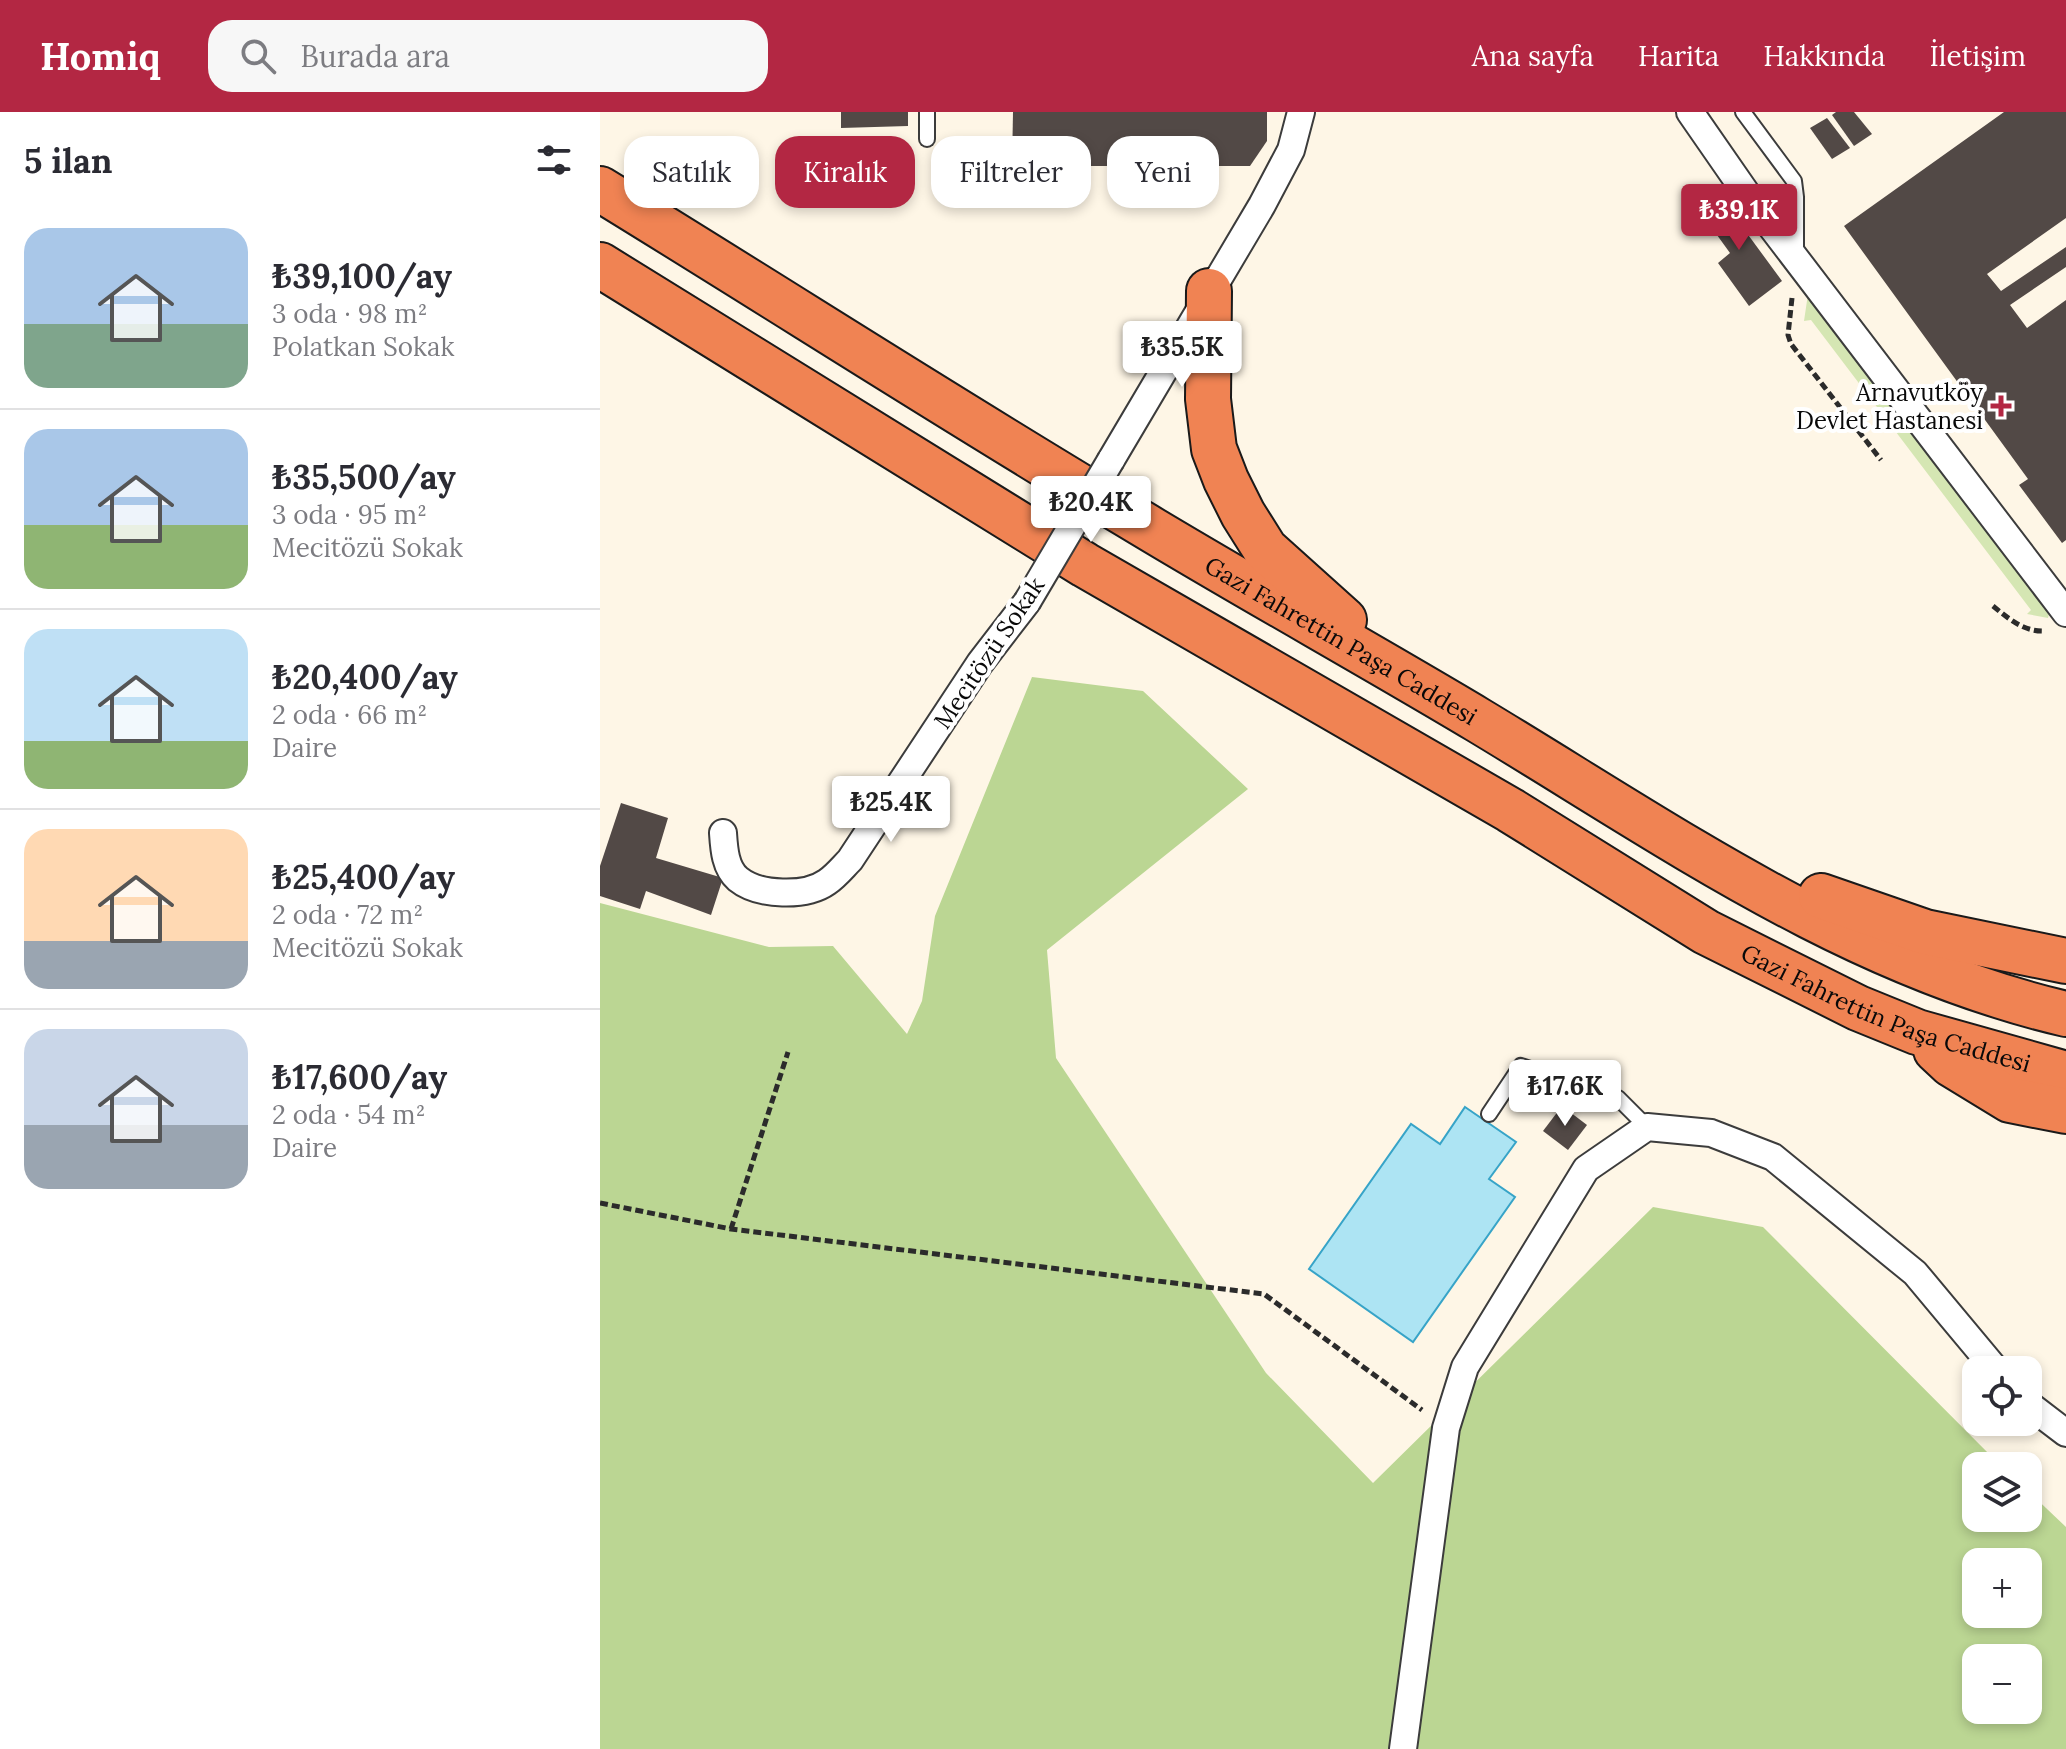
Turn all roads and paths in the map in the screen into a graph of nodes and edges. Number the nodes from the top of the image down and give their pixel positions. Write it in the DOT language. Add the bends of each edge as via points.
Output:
graph roads {
  1 [pos="927,112"];
  2 [pos="1301,112"];
  3 [pos="1690,112"];
  4 [pos="1743,112"];
  5 [pos="927,139"];
  6 [pos="600,189"];
  7 [pos="1796,257"];
  8 [pos="600,265"];
  9 [pos="1209,291"];
  10 [pos="1881,460"];
  11 [pos="1993,606"];
  12 [pos="2058,622"];
  13 [pos="1397,672"];
  14 [pos="723,833"];
  15 [pos="1699,857"];
  16 [pos="2066,961"];
  17 [pos="2066,1014"];
  18 [pos="1917,1032"];
  19 [pos="788,1052"];
  20 [pos="2066,1074"];
  21 [pos="2066,1111"];
  22 [pos="1489,1114"];
  23 [pos="1647,1127"];
  24 [pos="600,1203"];
  25 [pos="731,1229"];
  26 [pos="1984,1356"];
  27 [pos="2042,1415"];
  28 [pos="1446,1428"];
  29 [pos="2066,1433"];
  30 [pos="1403,1749"];
  1 -- 5 [label="lane"];
  2 -- 9 [label="street, Mecitözü Sokak" via="1291,150"];
  3 -- 7 [label="street"];
  4 -- 7 [label="lane" via="1794,181"];
  6 -- 13 [label="highway, Gazi Fahrettin Paşa Caddesi" via="1137,521"];
  7 -- 10 [label="path" via="1791,344"];
  7 -- 12 [label="street"];
  8 -- 18 [label="highway, Gazi Fahrettin Paşa Caddesi" via="1085,565 1497,802 1706,932"];
  9 -- 13 [label="highway" via="1208,399 1214,449 1243,514 1265,549"];
  9 -- 14 [label="street, Mecitözü Sokak, bridge" via="1027,602 980,663 850,860 825,883 786,894 760,889 737,878 724,856"];
  11 -- 12 [label="path" via="2036,631"];
  13 -- 15 [label="highway, Gazi Fahrettin Paşa Caddesi"];
  15 -- 16 [label="highway" via="1925,932"];
  15 -- 17 [label="highway, Gazi Fahrettin Paşa Caddesi" via="1879,950"];
  18 -- 20 [label="highway, Gazi Fahrettin Paşa Caddesi"];
  18 -- 21 [label="highway" via="1951,1064 2010,1100"];
  19 -- 25 [label="path"];
  22 -- 23 [label="lane" via="1521,1066 1618,1098"];
  23 -- 26 [label="street" via="1711,1133 1773,1157 1915,1273"];
  23 -- 28 [label="street" via="1586,1169 1465,1367"];
  24 -- 25 [label="path"];
  25 -- 28 [label="path" via="1264,1294"];
  27 -- 29 [label="street"];
  28 -- 30 [label="street"];
}
